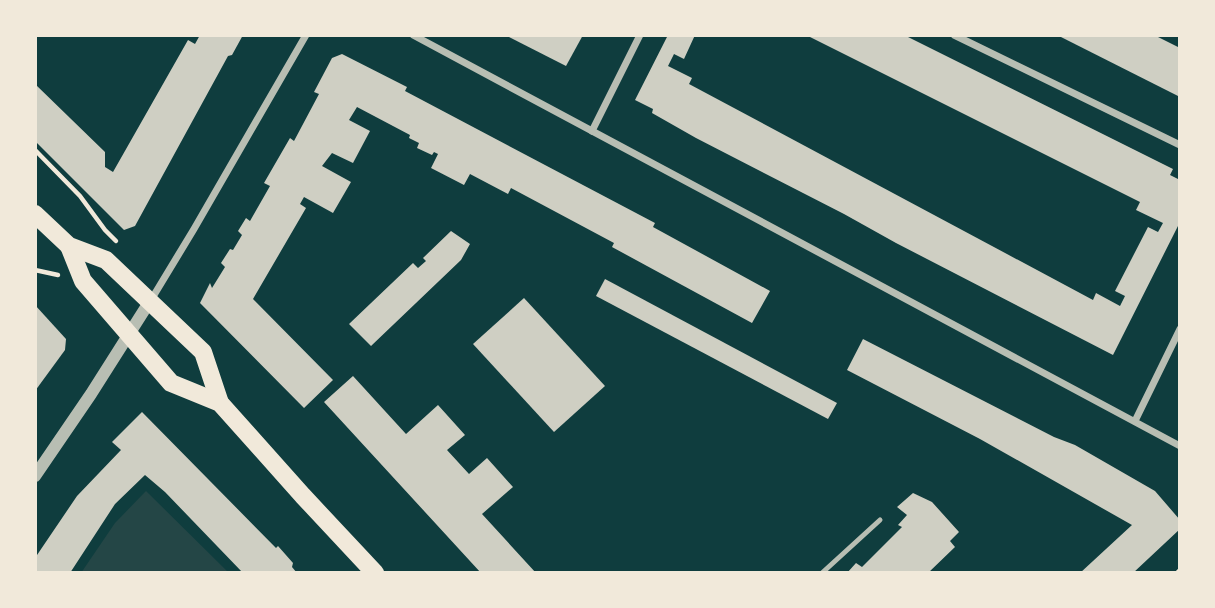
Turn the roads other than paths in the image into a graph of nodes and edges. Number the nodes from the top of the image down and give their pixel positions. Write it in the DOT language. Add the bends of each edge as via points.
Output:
graph roads {
  1 [pos="306,35"];
  2 [pos="414,35"];
  3 [pos="640,35"];
  4 [pos="954,35"];
  5 [pos="592,131"];
  6 [pos="1180,145"];
  7 [pos="35,214"];
  8 [pos="69,246"];
  9 [pos="150,301"];
  10 [pos="1180,329"];
  11 [pos="130,335"];
  12 [pos="220,403"];
  13 [pos="1135,421"];
  14 [pos="1180,446"];
  15 [pos="35,476"];
  16 [pos="880,520"];
  17 [pos="375,573"];
  18 [pos="822,573"];
  1 -- 9 [label="street"];
  2 -- 5 [label="street"];
  3 -- 5 [label="street"];
  4 -- 6 [label="street"];
  5 -- 13 [label="street"];
  7 -- 8 [label="main road"];
  8 -- 9 [label="main road" via="106,260"];
  8 -- 11 [label="main road" via="83,281"];
  9 -- 11 [label="street"];
  9 -- 12 [label="main road" via="203,352"];
  10 -- 13 [label="street"];
  11 -- 12 [label="main road" via="171,383"];
  11 -- 15 [label="street"];
  12 -- 17 [label="main road"];
  13 -- 14 [label="street"];
  16 -- 18 [label="lane"];
}
